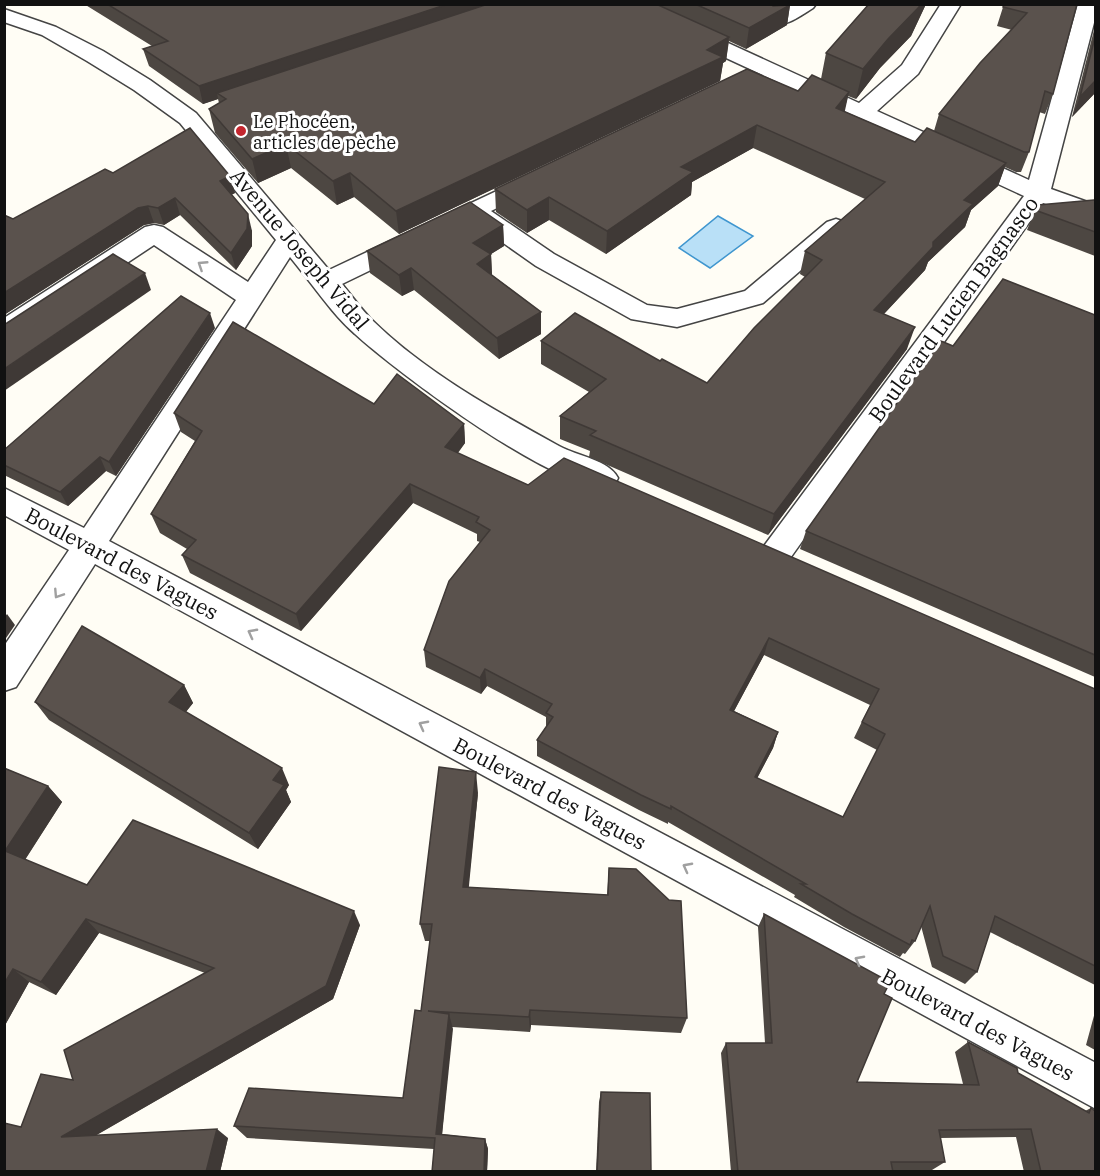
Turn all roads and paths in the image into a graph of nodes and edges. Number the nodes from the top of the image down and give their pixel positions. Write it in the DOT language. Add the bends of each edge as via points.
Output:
graph roads {
  1 [pos="625,4"];
  2 [pos="806,4"];
  3 [pos="951,4"];
  4 [pos="1088,4"];
  5 [pos="5,16"];
  6 [pos="777,20"];
  7 [pos="768,69"];
  8 [pos="738,83"];
  9 [pos="863,111"];
  10 [pos="558,169"];
  11 [pos="1038,193"];
  12 [pos="473,210"];
  13 [pos="1095,214"];
  14 [pos="836,227"];
  15 [pos="290,238"];
  16 [pos="325,282"];
  17 [pos="251,297"];
  18 [pos="4,331"];
  19 [pos="622,487"];
  20 [pos="4,500"];
  21 [pos="90,545"];
  22 [pos="775,555"];
  23 [pos="4,676"];
  24 [pos="1095,1087"];
  1 -- 7 [label="street"];
  2 -- 6 [label="street"];
  3 -- 9 [label="street" via="910,69"];
  4 -- 11 [label="street, Boulevard Lucien Bagnasco"];
  5 -- 15 [label="street, Avenue Joseph Vidal" via="50,31 198,114"];
  7 -- 8 [label="street"];
  7 -- 9 [label="street"];
  9 -- 11 [label="street"];
  10 -- 12 [label="street"];
  11 -- 13 [label="street"];
  11 -- 22 [label="street, Boulevard Lucien Bagnasco"];
  12 -- 14 [label="street" via="546,260 642,313 677,318 754,297"];
  12 -- 16 [label="street"];
  15 -- 16 [label="street, Avenue Joseph Vidal"];
  15 -- 17 [label="street"];
  16 -- 19 [label="street, Avenue Joseph Vidal" via="362,326 479,415 556,458"];
  17 -- 18 [label="street, one-way" via="154,233"];
  17 -- 21 [label="street"];
  20 -- 21 [label="street, Boulevard des Vagues"];
  21 -- 23 [label="street, one-way"];
  24 -- 21 [label="street, Boulevard des Vagues, one-way"];
}
